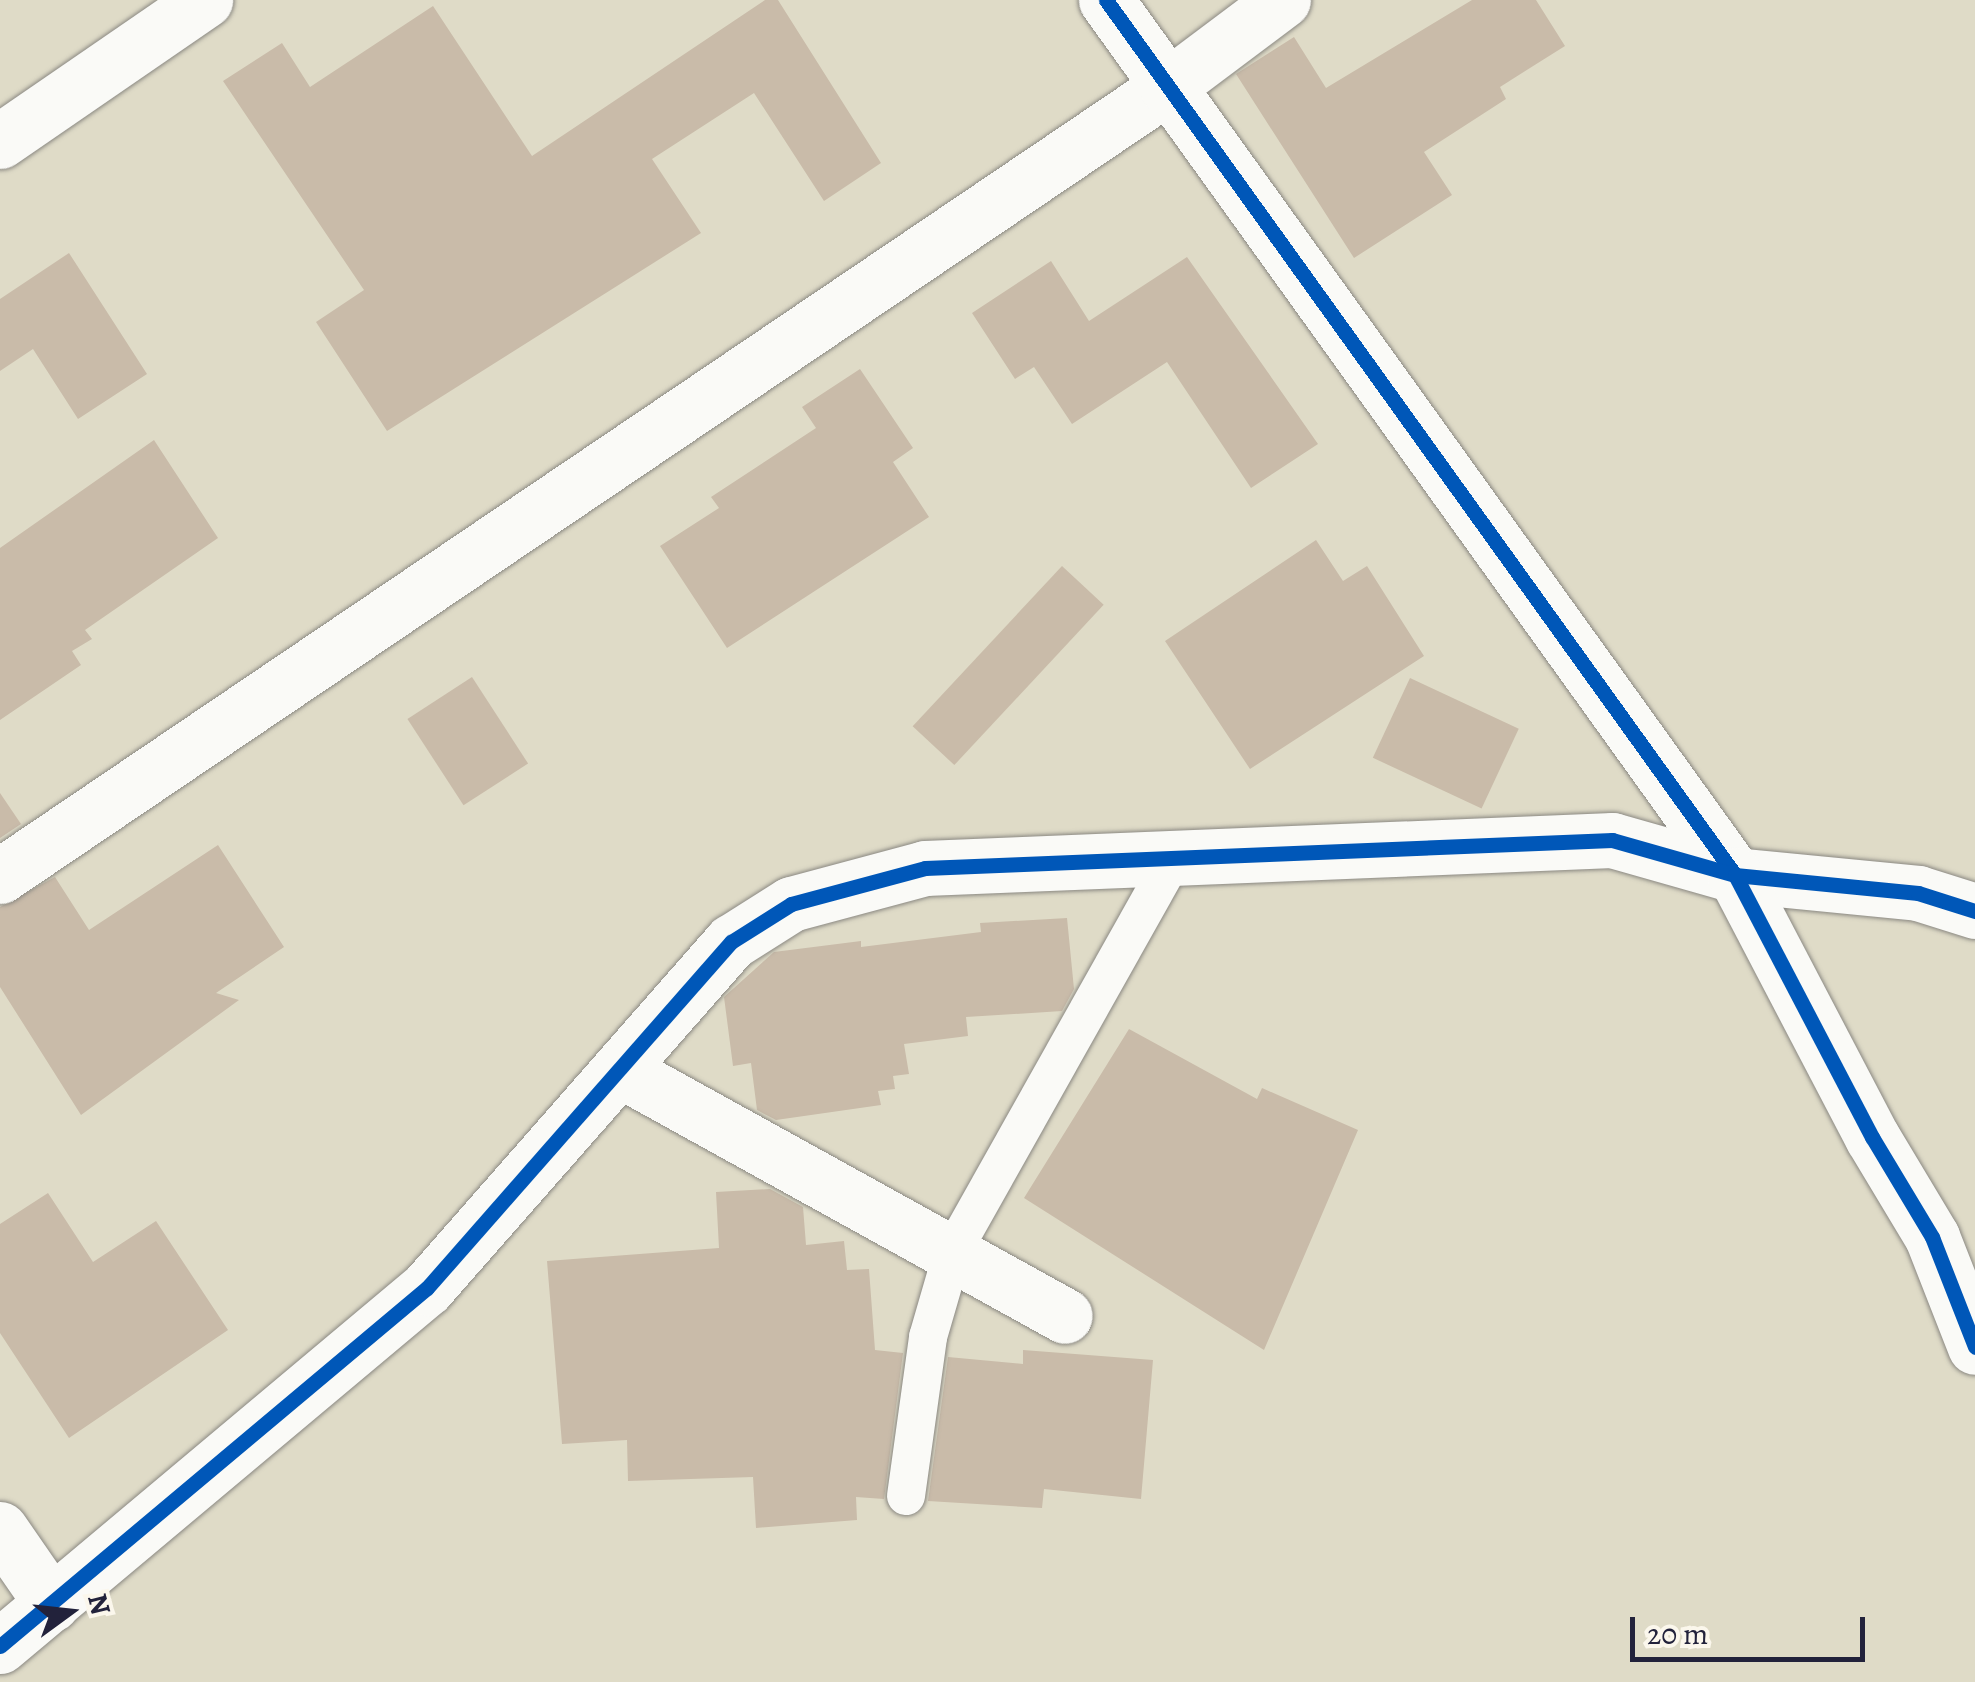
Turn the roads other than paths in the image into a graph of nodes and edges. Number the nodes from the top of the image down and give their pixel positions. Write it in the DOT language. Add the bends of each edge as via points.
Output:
graph roads {
  1 [pos="204,0"];
  2 [pos="1106,0"];
  3 [pos="1283,0"];
  4 [pos="1167,88"];
  5 [pos="0,141"];
  6 [pos="1176,854"];
  7 [pos="1735,875"];
  8 [pos="0,876"];
  9 [pos="1975,911"];
  10 [pos="620,1070"];
  11 [pos="953,1251"];
  12 [pos="1065,1316"];
  13 [pos="1974,1342"];
  14 [pos="906,1496"];
  15 [pos="0,1529"];
  16 [pos="52,1604"];
  17 [pos="0,1646"];
  1 -- 5 [label="street"];
  2 -- 4 [label="street"];
  3 -- 4 [label="street"];
  4 -- 7 [label="street"];
  4 -- 8 [label="street"];
  6 -- 7 [label="street" via="1612,840"];
  6 -- 10 [label="street" via="925,868 790,904 731,942"];
  6 -- 11 [label="lane"];
  7 -- 9 [label="street" via="1918,894"];
  7 -- 13 [label="street" via="1872,1138 1932,1236"];
  10 -- 11 [label="street"];
  10 -- 16 [label="street" via="427,1288"];
  11 -- 12 [label="street"];
  11 -- 14 [label="lane" via="928,1337"];
  15 -- 16 [label="street"];
  16 -- 17 [label="street"];
}
